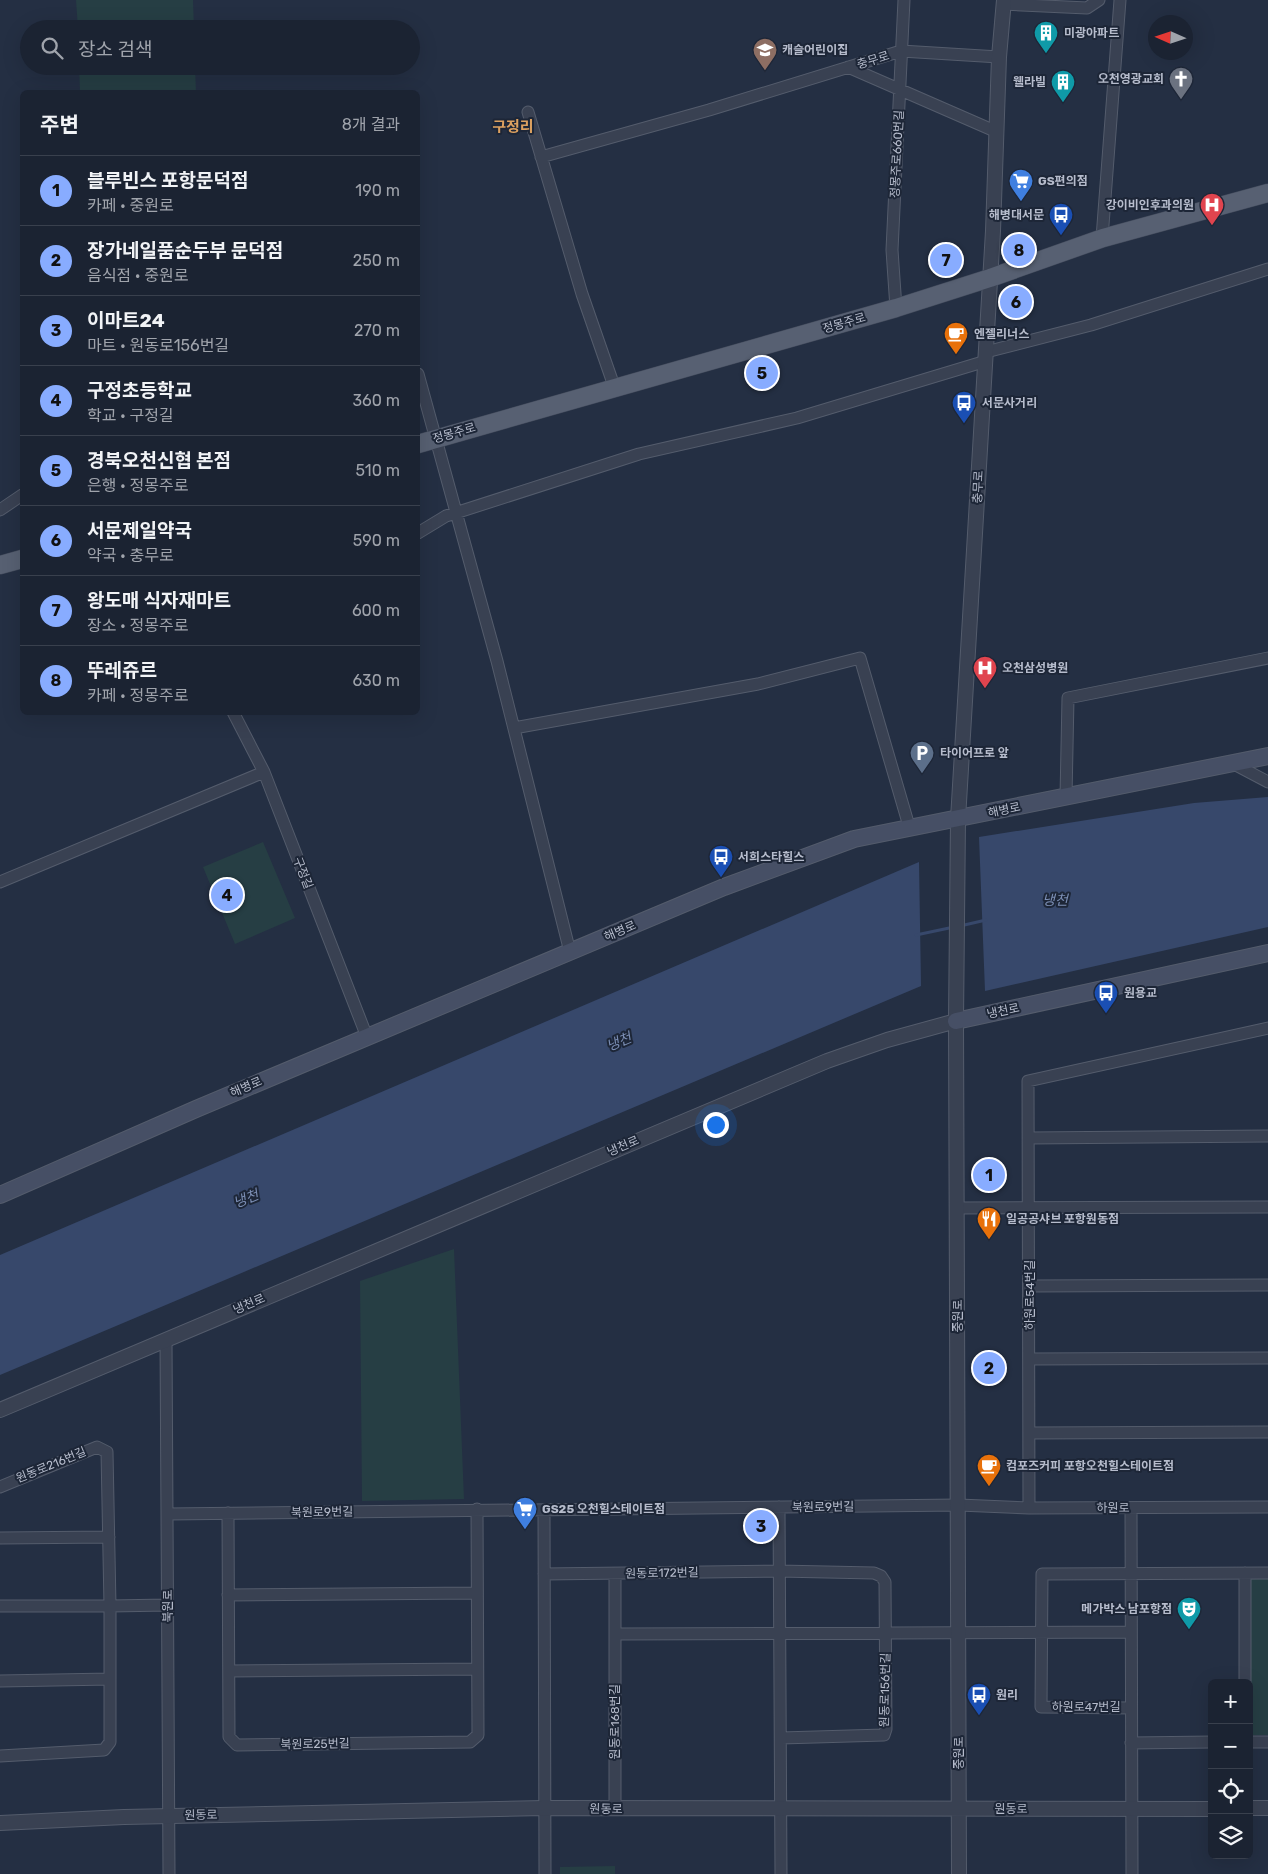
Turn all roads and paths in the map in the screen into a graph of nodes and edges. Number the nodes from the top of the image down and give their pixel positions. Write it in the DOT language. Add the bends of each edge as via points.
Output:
graph roads {
  1 [pos="904,0"];
  2 [pos="1100,0"];
  3 [pos="1120,0"];
  4 [pos="1004,2"];
  5 [pos="901,51"];
  6 [pos="999,57"];
  7 [pos="848,67"];
  8 [pos="900,89"];
  9 [pos="528,112"];
  10 [pos="997,132"];
  11 [pos="541,157"];
  12 [pos="1268,193"];
  13 [pos="1102,238"];
  14 [pos="1268,269"];
  15 [pos="990,278"];
  16 [pos="896,308"];
  17 [pos="986,357"];
  18 [pos="614,386"];
  19 [pos="420,391"];
  20 [pos="426,441"];
  21 [pos="20,496"];
  22 [pos="0,510"];
  23 [pos="455,513"];
  24 [pos="420,532"];
  25 [pos="20,560"];
  26 [pos="0,565"];
  27 [pos="1268,658"];
  28 [pos="235,715"];
  29 [pos="514,728"];
  30 [pos="1268,756"];
  31 [pos="1232,763"];
  32 [pos="264,772"];
  33 [pos="1268,782"];
  34 [pos="1066,797"];
  35 [pos="958,819"];
  36 [pos="909,826"];
  37 [pos="0,882"];
  38 [pos="570,952"];
  39 [pos="1268,953"];
  40 [pos="957,1000"];
  41 [pos="956,1022"];
  42 [pos="1268,1028"];
  43 [pos="367,1037"];
  44 [pos="1268,1136"];
  45 [pos="1029,1138"];
  46 [pos="0,1195"];
  47 [pos="1268,1207"];
  48 [pos="957,1208"];
  49 [pos="1030,1208"];
  50 [pos="1268,1285"];
  51 [pos="1030,1286"];
  52 [pos="166,1339"];
  53 [pos="1268,1358"];
  54 [pos="1030,1359"];
  55 [pos="0,1410"];
  56 [pos="1268,1432"];
  57 [pos="1029,1433"];
  58 [pos="0,1486"];
  59 [pos="959,1505"];
  60 [pos="779,1507"];
  61 [pos="1268,1507"];
  62 [pos="1029,1508"];
  63 [pos="1131,1508"];
  64 [pos="477,1509"];
  65 [pos="544,1510"];
  66 [pos="228,1513"];
  67 [pos="168,1514"];
  68 [pos="109,1537"];
  69 [pos="0,1538"];
  70 [pos="779,1571"];
  71 [pos="1245,1573"];
  72 [pos="1268,1573"];
  73 [pos="544,1574"];
  74 [pos="615,1574"];
  75 [pos="1131,1574"];
  76 [pos="477,1592"];
  77 [pos="228,1595"];
  78 [pos="168,1605"];
  79 [pos="0,1606"];
  80 [pos="110,1606"];
  81 [pos="959,1631"];
  82 [pos="780,1632"];
  83 [pos="886,1632"];
  84 [pos="1042,1632"];
  85 [pos="1131,1632"];
  86 [pos="616,1634"];
  87 [pos="477,1669"];
  88 [pos="229,1671"];
  89 [pos="110,1679"];
  90 [pos="1245,1679"];
  91 [pos="0,1680"];
  92 [pos="1131,1708"];
  93 [pos="781,1738"];
  94 [pos="1208,1742"];
  95 [pos="1253,1742"];
  96 [pos="1268,1742"];
  97 [pos="1131,1743"];
  98 [pos="0,1756"];
  99 [pos="544,1808"];
  100 [pos="781,1808"];
  101 [pos="1208,1808"];
  102 [pos="1253,1808"];
  103 [pos="1268,1808"];
  104 [pos="959,1809"];
  105 [pos="614,1810"];
  106 [pos="1131,1810"];
  107 [pos="169,1816"];
  108 [pos="0,1823"];
  109 [pos="169,1874"];
  110 [pos="546,1874"];
  111 [pos="781,1874"];
  112 [pos="959,1874"];
  113 [pos="1132,1874"];
  1 -- 5 [label="street, 정몽주로660번길"];
  2 -- 4 [label="street" via="1087,8"];
  3 -- 13 [label="street"];
  4 -- 6 [label="street, 충무로"];
  5 -- 6 [label="street, 충무로"];
  5 -- 7 [label="street, 충무로"];
  5 -- 8 [label="street, 정몽주로660번길"];
  6 -- 10 [label="street, 충무로"];
  7 -- 8 [label="street, 충무로"];
  7 -- 11 [label="street"];
  8 -- 10 [label="street, 충무로"];
  8 -- 16 [label="street, 정몽주로660번길" via="892,250"];
  9 -- 11 [label="street"];
  10 -- 15 [label="street, 충무로"];
  11 -- 18 [label="street" via="582,294"];
  12 -- 13 [label="main road, 정몽주로"];
  13 -- 15 [label="main road, 정몽주로"];
  14 -- 17 [label="street"];
  15 -- 16 [label="main road, 정몽주로"];
  15 -- 17 [label="street, 충무로"];
  16 -- 18 [label="main road, 정몽주로"];
  17 -- 23 [label="street" via="796,418 639,454"];
  17 -- 35 [label="street, 충무로"];
  18 -- 20 [label="main road, 정몽주로"];
  19 -- 20 [label="street"];
  20 -- 23 [label="street"];
  21 -- 22 [label="street"];
  23 -- 24 [label="street"];
  23 -- 29 [label="street"];
  25 -- 26 [label="main road"];
  27 -- 34 [label="street" via="1068,698"];
  28 -- 32 [label="street, 구정길"];
  29 -- 36 [label="street" via="758,684 860,658"];
  29 -- 38 [label="street"];
  30 -- 31 [label="main road, 해병로"];
  31 -- 33 [label="street"];
  31 -- 34 [label="main road, 해병로"];
  32 -- 37 [label="street"];
  32 -- 43 [label="street, 구정길"];
  34 -- 35 [label="main road, 해병로"];
  35 -- 36 [label="main road, 해병로"];
  35 -- 40 [label="street, 충무로"];
  36 -- 38 [label="main road, 해병로" via="854,839 724,887"];
  38 -- 43 [label="main road, 해병로"];
  39 -- 41 [label="main road, 냉천로"];
  40 -- 41 [label="street, 중원로"];
  41 -- 48 [label="street, 중원로"];
  41 -- 52 [label="street, 냉천로" via="879,1042 827,1061"];
  42 -- 45 [label="street, 하원로54번길" via="1028,1081"];
  43 -- 46 [label="main road, 해병로"];
  44 -- 45 [label="street"];
  45 -- 49 [label="street, 하원로54번길"];
  47 -- 49 [label="street"];
  48 -- 49 [label="street"];
  48 -- 59 [label="street, 중원로"];
  49 -- 51 [label="street, 하원로54번길"];
  50 -- 51 [label="street"];
  51 -- 54 [label="street, 하원로54번길"];
  52 -- 55 [label="street, 냉천로"];
  52 -- 67 [label="street, 북원로"];
  53 -- 54 [label="street"];
  54 -- 57 [label="street, 하원로54번길"];
  56 -- 57 [label="street"];
  57 -- 62 [label="street, 하원로54번길"];
  58 -- 68 [label="street, 원동로216번길" via="97,1447 107,1452"];
  59 -- 60 [label="street, 북원로9번길"];
  59 -- 62 [label="street, 하원로"];
  59 -- 81 [label="street, 중원로"];
  60 -- 65 [label="street, 북원로9번길"];
  60 -- 70 [label="street"];
  61 -- 63 [label="street, 하원로"];
  62 -- 63 [label="street, 하원로"];
  63 -- 75 [label="street, 하원로47번길"];
  64 -- 65 [label="street, 북원로9번길"];
  64 -- 66 [label="street, 북원로9번길"];
  64 -- 76 [label="street"];
  65 -- 73 [label="street"];
  66 -- 67 [label="street, 북원로9번길"];
  66 -- 77 [label="street, 북원로25번길"];
  67 -- 78 [label="street, 북원로"];
  68 -- 69 [label="street"];
  68 -- 80 [label="street, 원동로216번길"];
  70 -- 74 [label="street, 원동로172번길"];
  70 -- 82 [label="street"];
  70 -- 83 [label="street, 원동로156번길" via="874,1573 881,1576 885,1582"];
  71 -- 72 [label="street"];
  71 -- 75 [label="street"];
  71 -- 90 [label="street"];
  73 -- 74 [label="street, 원동로172번길"];
  73 -- 99 [label="street"];
  74 -- 86 [label="street, 원동로168번길"];
  75 -- 84 [label="street" via="1042,1574"];
  75 -- 85 [label="street, 하원로47번길"];
  76 -- 77 [label="street"];
  76 -- 87 [label="street"];
  77 -- 88 [label="street, 북원로25번길"];
  78 -- 80 [label="street"];
  78 -- 107 [label="street, 북원로"];
  79 -- 80 [label="street"];
  80 -- 89 [label="street, 원동로216번길"];
  81 -- 83 [label="street"];
  81 -- 84 [label="street"];
  81 -- 104 [label="street, 중원로"];
  82 -- 83 [label="street"];
  82 -- 86 [label="street"];
  82 -- 93 [label="street"];
  83 -- 93 [label="street, 원동로156번길" via="884,1735"];
  84 -- 85 [label="street"];
  84 -- 92 [label="street, 하원로47번길" via="1041,1707"];
  85 -- 92 [label="street, 하원로47번길"];
  86 -- 105 [label="street, 원동로168번길"];
  87 -- 88 [label="street"];
  87 -- 88 [label="street, 북원로25번길" via="478,1735 470,1742 237,1745 229,1736"];
  89 -- 91 [label="street"];
  89 -- 98 [label="street, 원동로216번길" via="110,1742 104,1750"];
  92 -- 97 [label="street, 하원로47번길"];
  93 -- 100 [label="street"];
  94 -- 97 [label="street"];
  95 -- 96 [label="street"];
  97 -- 106 [label="street, 하원로47번길"];
  99 -- 105 [label="street, 원동로"];
  99 -- 107 [label="street, 원동로"];
  99 -- 110 [label="street"];
  100 -- 104 [label="street, 원동로"];
  100 -- 105 [label="street, 원동로"];
  100 -- 111 [label="street"];
  101 -- 106 [label="street, 원동로"];
  102 -- 103 [label="street"];
  104 -- 106 [label="street, 원동로"];
  104 -- 112 [label="street, 중원로"];
  106 -- 113 [label="street, 하원로47번길"];
  107 -- 108 [label="street, 원동로"];
  107 -- 109 [label="street, 북원로"];
}
